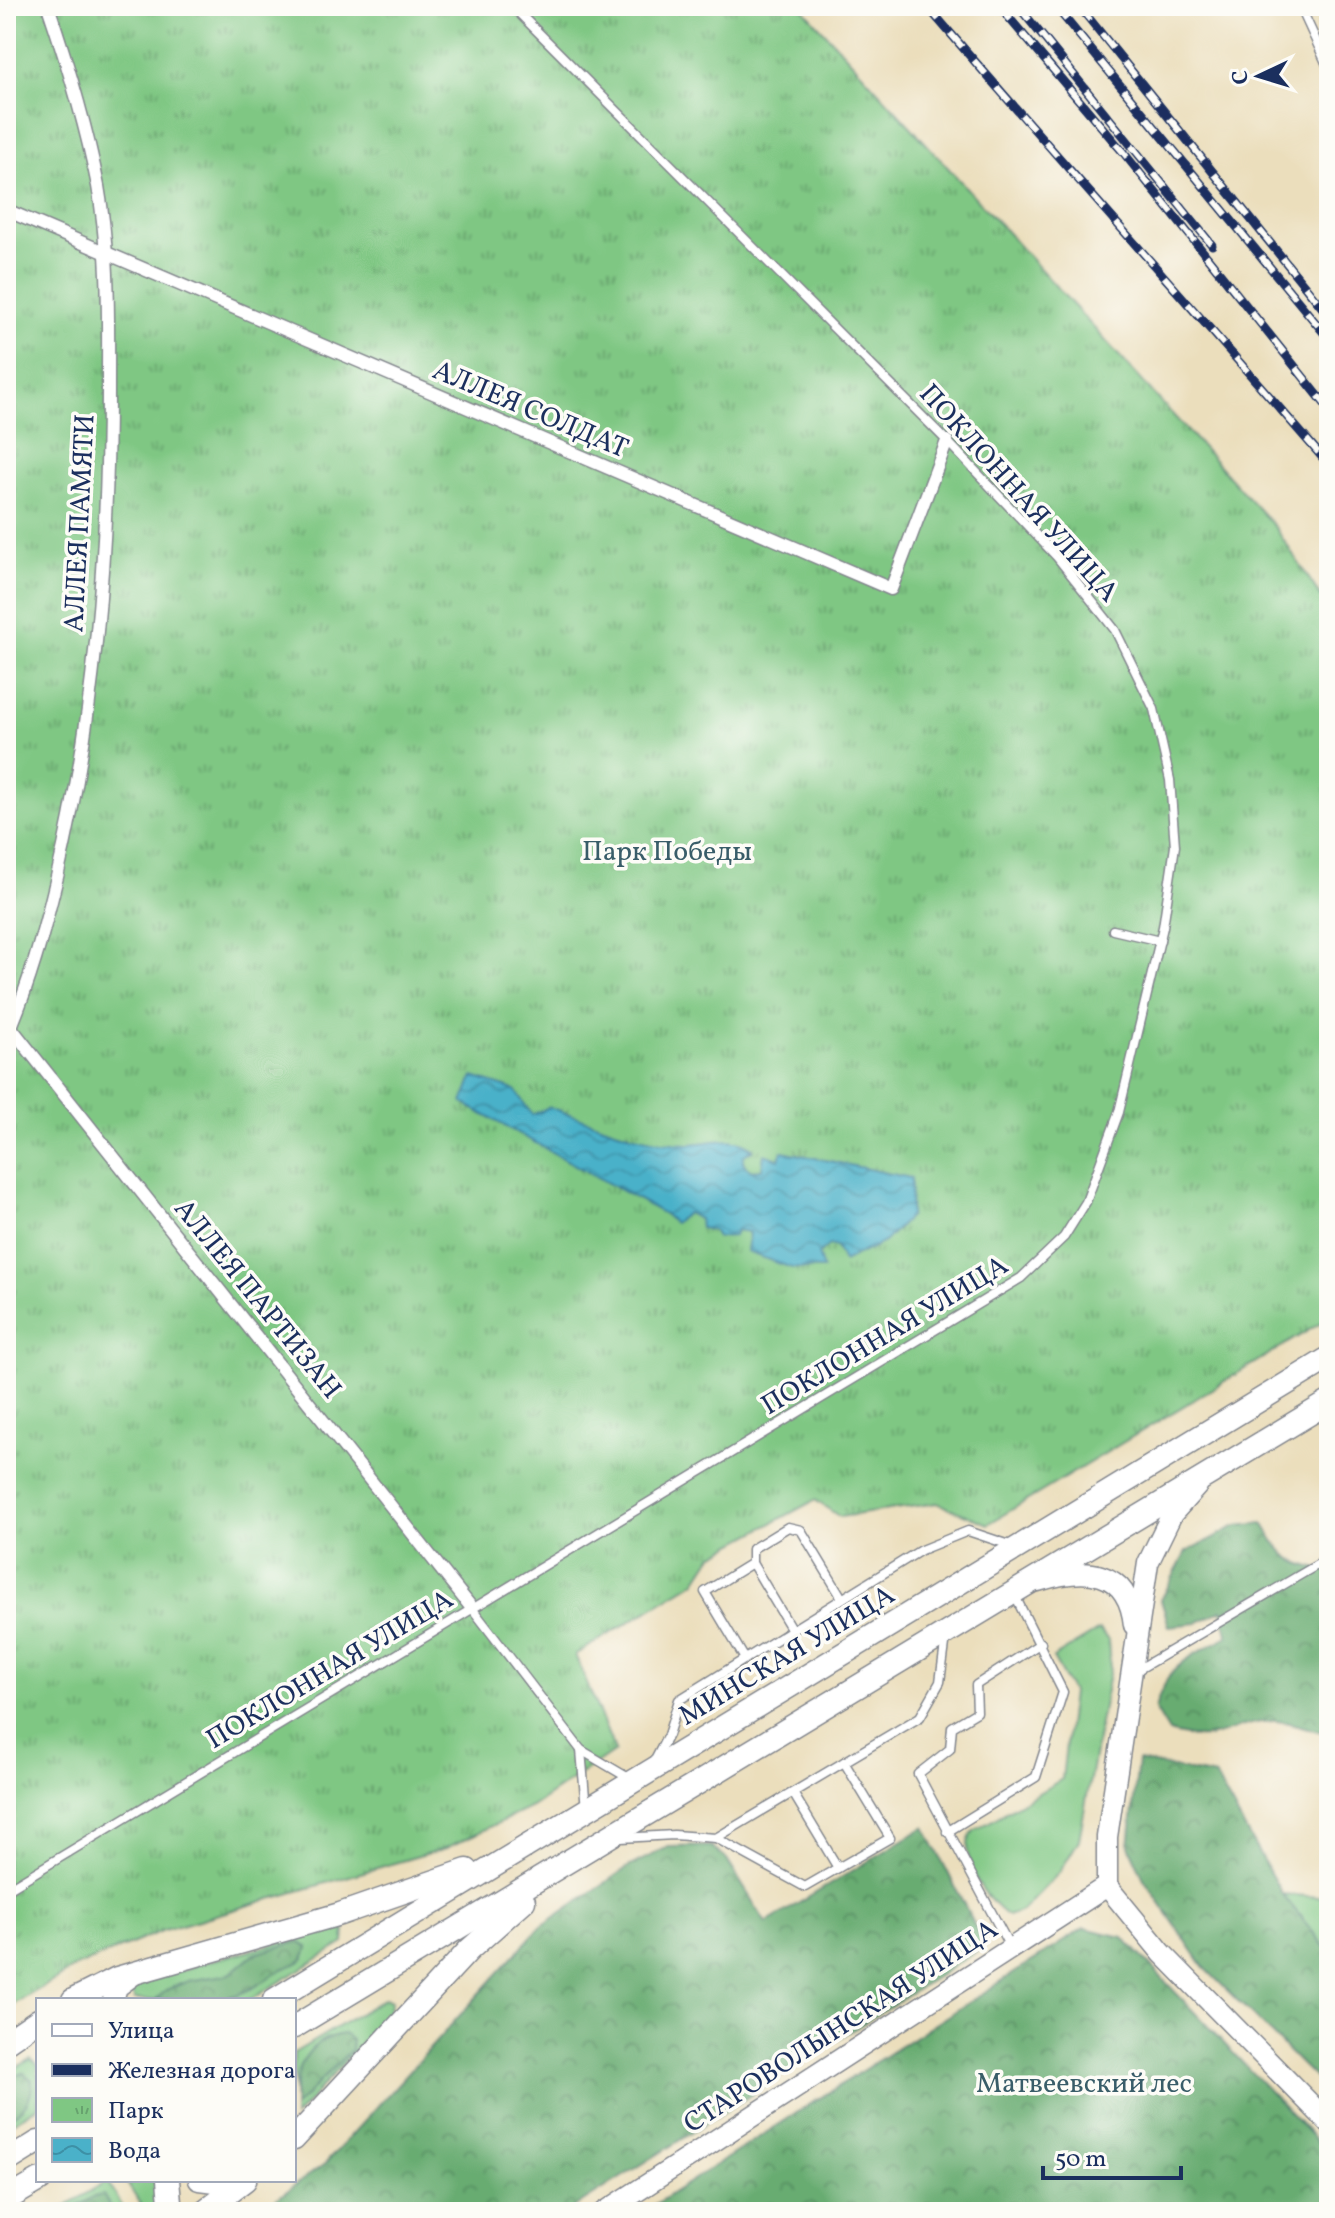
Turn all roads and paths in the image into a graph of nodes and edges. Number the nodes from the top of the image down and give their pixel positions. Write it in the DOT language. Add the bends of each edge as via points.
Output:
graph roads {
  1 [pos="48,6"];
  2 [pos="512,6"];
  3 [pos="1300,6"];
  4 [pos="1329,69"];
  5 [pos="6,210"];
  6 [pos="105,254"];
  7 [pos="947,441"];
  8 [pos="1113,930"];
  9 [pos="1160,941"];
  10 [pos="8,1029"];
  11 [pos="1329,1358"];
  12 [pos="1329,1402"];
  13 [pos="1205,1477"];
  14 [pos="1017,1548"];
  15 [pos="1329,1558"];
  16 [pos="752,1563"];
  17 [pos="1021,1588"];
  18 [pos="842,1598"];
  19 [pos="471,1607"];
  20 [pos="792,1630"];
  21 [pos="946,1634"];
  22 [pos="1135,1637"];
  23 [pos="1041,1643"];
  24 [pos="745,1659"];
  25 [pos="1130,1674"];
  26 [pos="581,1750"];
  27 [pos="844,1762"];
  28 [pos="641,1777"];
  29 [pos="793,1793"];
  30 [pos="587,1810"];
  31 [pos="947,1832"];
  32 [pos="542,1838"];
  33 [pos="609,1838"];
  34 [pos="716,1838"];
  35 [pos="563,1866"];
  36 [pos="838,1868"];
  37 [pos="1107,1886"];
  38 [pos="6,1890"];
  39 [pos="1010,1948"];
  40 [pos="137,1973"];
  41 [pos="77,1998"];
  42 [pos="114,1998"];
  43 [pos="277,1998"];
  44 [pos="36,2021"];
  45 [pos="296,2026"];
  46 [pos="36,2034"];
  47 [pos="6,2043"];
  48 [pos="1329,2123"];
  49 [pos="296,2137"];
  50 [pos="36,2143"];
  51 [pos="6,2162"];
  52 [pos="37,2182"];
  53 [pos="168,2182"];
  54 [pos="242,2183"];
  55 [pos="6,2200"];
  56 [pos="167,2212"];
  57 [pos="203,2212"];
  58 [pos="605,2212"];
  1 -- 6 [label="street, АЛЛЕЯ ПАМЯТИ" via="73,78"];
  2 -- 7 [label="lane, ПОКЛОННАЯ УЛИЦА"];
  3 -- 4 [label="lane"];
  5 -- 6 [label="street, АЛЛЕЯ СОЛДАТ"];
  6 -- 7 [label="street, АЛЛЕЯ СОЛДАТ" via="891,589"];
  6 -- 10 [label="street, АЛЛЕЯ ПАМЯТИ" via="108,440 103,580 89,710 71,818 45,923"];
  7 -- 9 [label="lane, ПОКЛОННАЯ УЛИЦА" via="1057,557 1115,630 1154,709 1170,780 1175,846"];
  8 -- 9 [label="lane"];
  9 -- 19 [label="lane, ПОКЛОННАЯ УЛИЦА" via="1119,1112 1086,1202 1064,1237 1021,1278"];
  10 -- 19 [label="street, АЛЛЕЯ ПАРТИЗАН"];
  11 -- 14 [label="main road, МИНСКАЯ УЛИЦА"];
  12 -- 13 [label="main road"];
  13 -- 17 [label="main road"];
  13 -- 22 [label="street" via="1172,1514 1153,1551"];
  14 -- 18 [label="lane" via="968,1531 921,1550"];
  14 -- 28 [label="main road, МИНСКАЯ УЛИЦА"];
  15 -- 25 [label="lane"];
  16 -- 18 [label="lane" via="752,1549 788,1527 801,1530"];
  16 -- 20 [label="lane"];
  16 -- 24 [label="lane" via="705,1592"];
  17 -- 21 [label="main road"];
  17 -- 22 [label="street" via="1080,1572 1098,1574 1123,1591 1132,1609"];
  17 -- 23 [label="lane"];
  18 -- 20 [label="lane"];
  19 -- 26 [label="lane"];
  19 -- 38 [label="lane, ПОКЛОННАЯ УЛИЦА"];
  20 -- 24 [label="lane"];
  21 -- 27 [label="lane" via="940,1682 920,1717"];
  21 -- 33 [label="main road"];
  22 -- 25 [label="street"];
  23 -- 31 [label="lane" via="1063,1692 1036,1777"];
  23 -- 31 [label="lane" via="976,1685 977,1712 952,1727 950,1749 918,1774"];
  24 -- 28 [label="lane" via="679,1700 668,1735"];
  25 -- 37 [label="street" via="1107,1837"];
  26 -- 28 [label="lane"];
  26 -- 30 [label="lane"];
  27 -- 29 [label="lane"];
  27 -- 36 [label="lane" via="890,1838"];
  28 -- 30 [label="main road, МИНСКАЯ УЛИЦА"];
  29 -- 34 [label="lane"];
  29 -- 36 [label="lane"];
  30 -- 32 [label="main road, МИНСКАЯ УЛИЦА"];
  31 -- 39 [label="lane"];
  32 -- 40 [label="main road" via="422,1888"];
  32 -- 43 [label="main road, МИНСКАЯ УЛИЦА"];
  33 -- 34 [label="lane"];
  33 -- 35 [label="main road"];
  34 -- 36 [label="lane" via="805,1887"];
  35 -- 45 [label="main road"];
  35 -- 49 [label="main road" via="469,1950"];
  37 -- 39 [label="street, СТАРОВОЛЫНСКАЯ УЛИЦА"];
  37 -- 48 [label="street" via="1162,1953"];
  39 -- 58 [label="street, СТАРОВОЛЫНСКАЯ УЛИЦА"];
  40 -- 41 [label="main road"];
  40 -- 42 [label="street" via="120,1984"];
  44 -- 47 [label="main road"];
  46 -- 47 [label="main road"];
  50 -- 51 [label="main road"];
  52 -- 55 [label="main road"];
  53 -- 56 [label="main road"];
  54 -- 57 [label="main road"];
}
